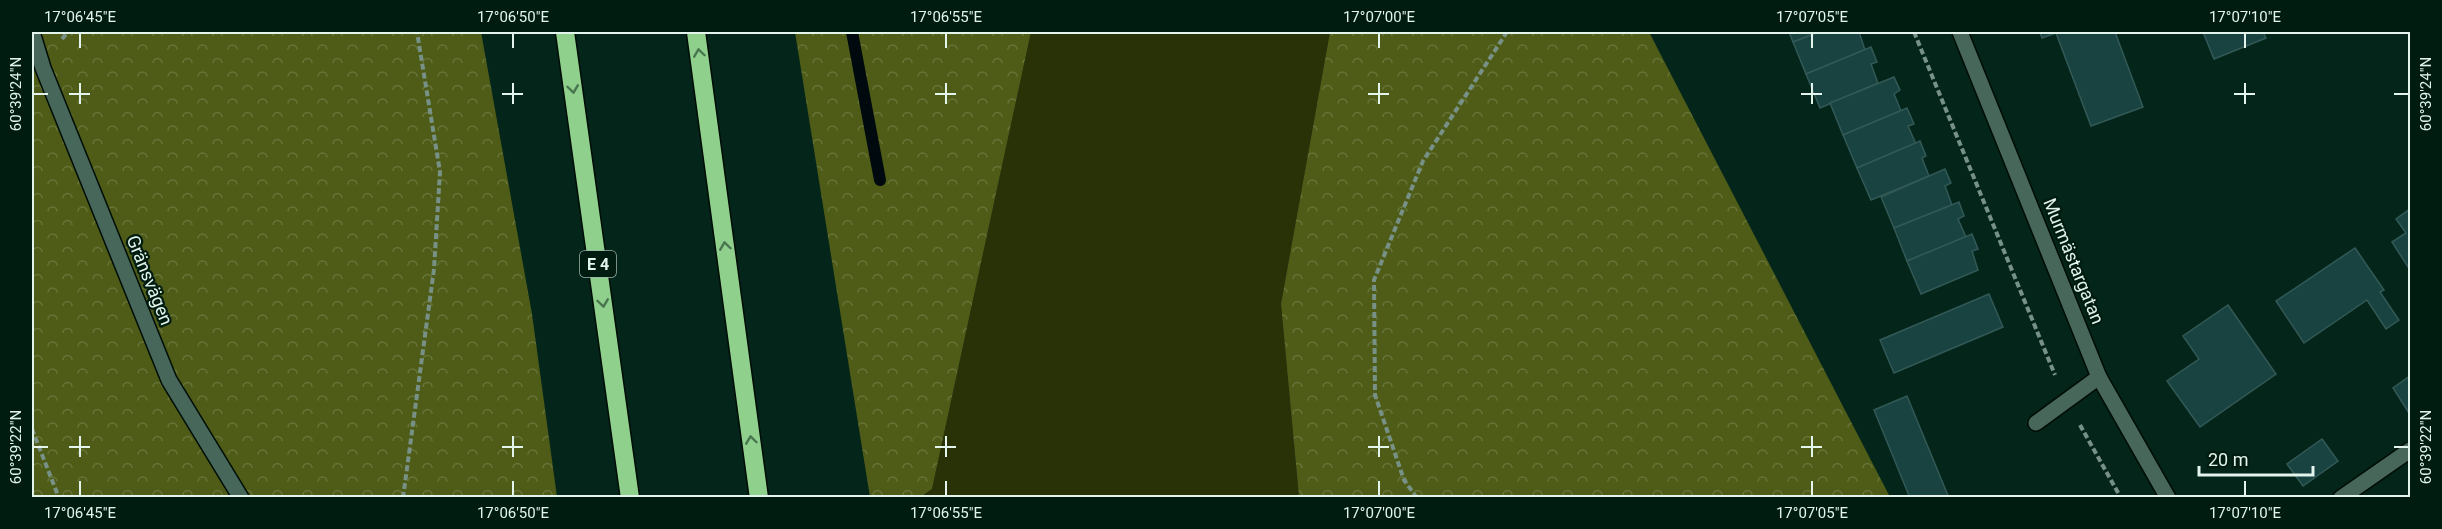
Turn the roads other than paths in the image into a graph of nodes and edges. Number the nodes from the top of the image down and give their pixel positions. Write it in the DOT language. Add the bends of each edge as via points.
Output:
graph roads {
  1 [pos="32,32"];
  2 [pos="565,32"];
  3 [pos="696,32"];
  4 [pos="1960,32"];
  5 [pos="2099,377"];
  6 [pos="2036,423"];
  7 [pos="2410,450"];
  8 [pos="241,498"];
  9 [pos="630,498"];
  10 [pos="759,498"];
  11 [pos="2168,498"];
  12 [pos="2341,498"];
  1 -- 8 [label="street, Gränsvägen" via="169,380"];
  2 -- 9 [label="highway, E 4, one-way"];
  10 -- 3 [label="highway, one-way"];
  4 -- 5 [label="street, Murmästargatan"];
  5 -- 6 [label="street"];
  5 -- 11 [label="street, Murmästargatan"];
  7 -- 12 [label="street"];
}
